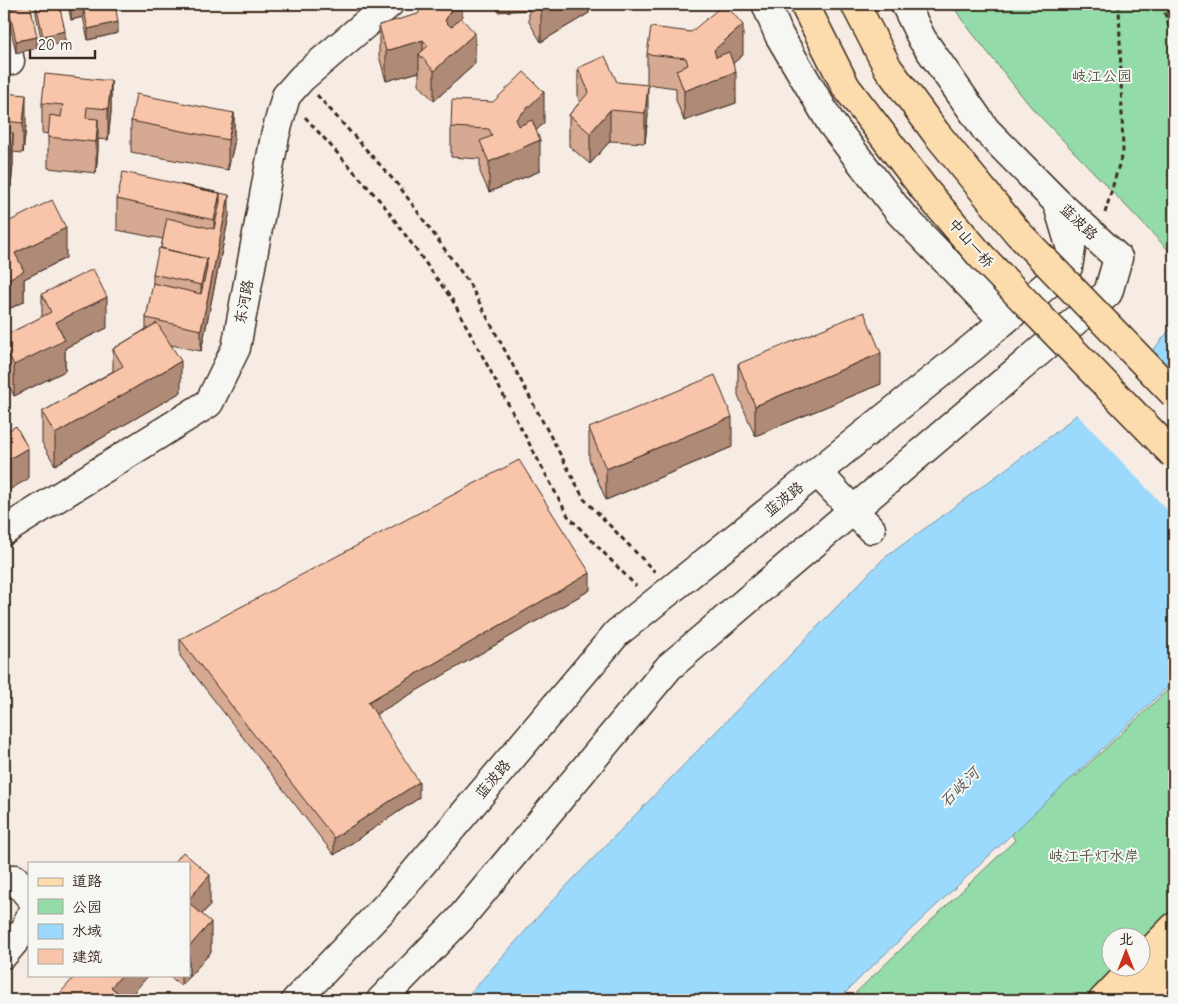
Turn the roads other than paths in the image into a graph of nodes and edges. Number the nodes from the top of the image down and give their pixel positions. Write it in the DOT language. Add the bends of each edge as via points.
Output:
graph roads {
  1 [pos="389,4"];
  2 [pos="766,4"];
  3 [pos="804,4"];
  4 [pos="855,4"];
  5 [pos="905,4"];
  6 [pos="1057,202"];
  7 [pos="1004,321"];
  8 [pos="1174,394"];
  9 [pos="1174,455"];
  10 [pos="817,472"];
  11 [pos="862,520"];
  12 [pos="4,531"];
  13 [pos="4,879"];
  14 [pos="28,895"];
  15 [pos="28,921"];
  16 [pos="1174,927"];
  17 [pos="1150,952"];
  18 [pos="4,954"];
  19 [pos="1174,964"];
  20 [pos="1126,976"];
  21 [pos="296,1000"];
  22 [pos="381,1000"];
  23 [pos="1103,1000"];
  24 [pos="1140,1000"];
  1 -- 12 [label="street, 东河路" via="294,87 275,136 236,348 209,403"];
  2 -- 7 [label="street" via="778,35 831,123 900,214"];
  3 -- 9 [label="main road, 中山一桥, bridge" via="846,87 924,189 981,256"];
  4 -- 8 [label="main road, bridge" via="888,68 936,133 1018,233"];
  5 -- 6 [label="street" via="922,39 986,130"];
  6 -- 7 [label="street, 蓝波路" via="1071,249 1068,267"];
  6 -- 11 [label="street, 蓝波路" via="1118,258 1108,294"];
  7 -- 10 [label="street, 蓝波路"];
  10 -- 11 [label="street"];
  10 -- 21 [label="street, 蓝波路" via="617,633 387,905"];
  11 -- 22 [label="street, 蓝波路" via="669,667 459,920"];
  13 -- 14 [label="street" via="15,879"];
  15 -- 18 [label="street"];
  16 -- 17 [label="main road"];
  19 -- 24 [label="main road"];
  20 -- 23 [label="main road"];
}
